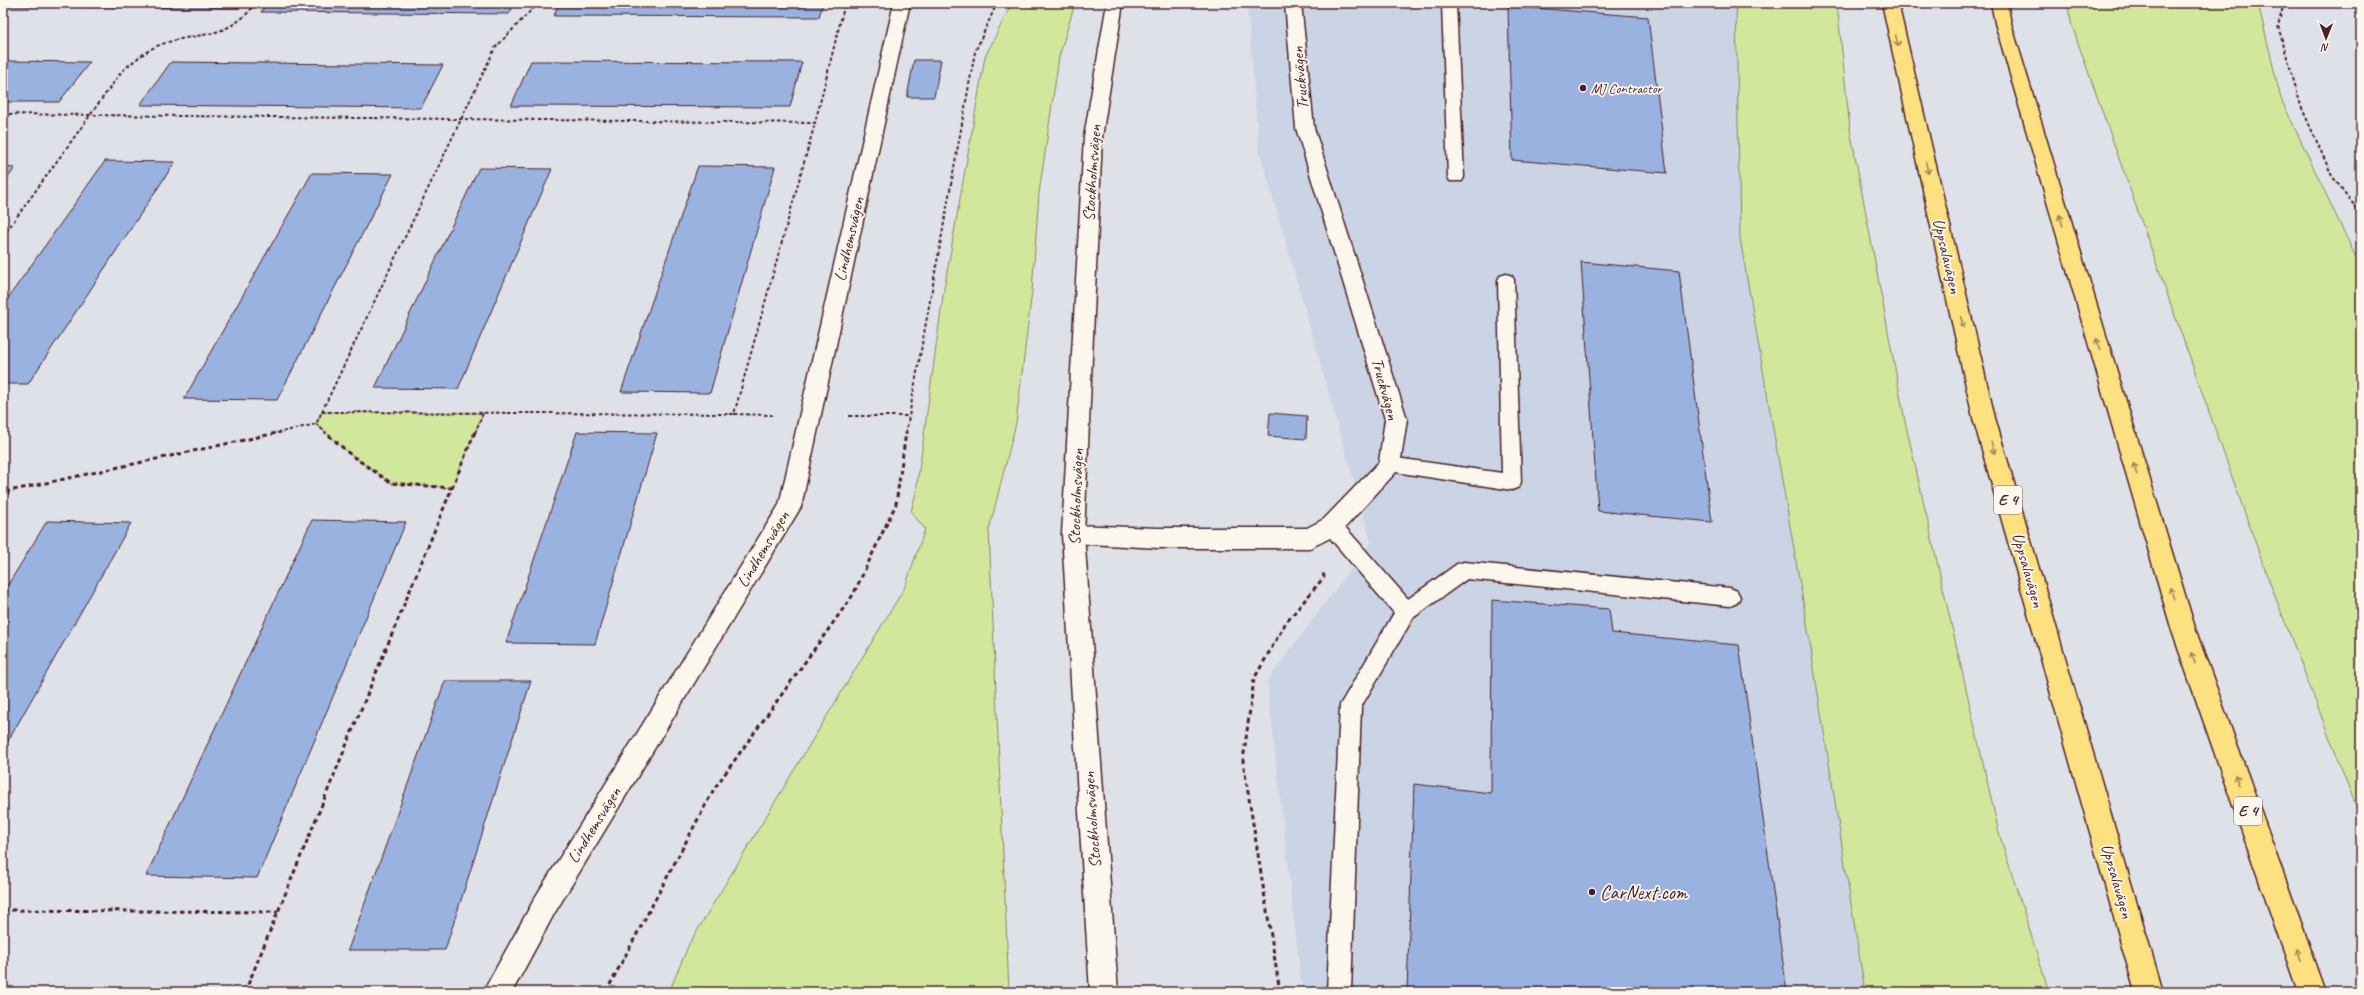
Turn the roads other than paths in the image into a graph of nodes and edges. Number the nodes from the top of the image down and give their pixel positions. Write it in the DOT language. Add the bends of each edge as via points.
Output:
graph roads {
  1 [pos="902,3"];
  2 [pos="1115,3"];
  3 [pos="1293,3"];
  4 [pos="1449,3"];
  5 [pos="1890,3"];
  6 [pos="1999,3"];
  7 [pos="1456,178"];
  8 [pos="1506,280"];
  9 [pos="1389,466"];
  10 [pos="1332,526"];
  11 [pos="1073,534"];
  12 [pos="1730,597"];
  13 [pos="1406,612"];
  14 [pos="497,992"];
  15 [pos="1104,992"];
  16 [pos="1339,992"];
  17 [pos="2149,992"];
  18 [pos="2312,992"];
  1 -- 14 [label="street, Lindhemsvägen" via="790,507 545,905"];
  2 -- 11 [label="street, Stockholmsvägen" via="1093,137"];
  3 -- 9 [label="street, Truckvägen" via="1305,128 1396,419"];
  4 -- 7 [label="lane"];
  5 -- 17 [label="highway, Uppsalavägen / E 4, one-way" via="1984,418"];
  18 -- 6 [label="highway, E 4, one-way" via="2184,631 2005,31"];
  8 -- 9 [label="lane" via="1512,482"];
  9 -- 10 [label="street"];
  10 -- 11 [label="street" via="1310,538 1158,538"];
  10 -- 13 [label="lane"];
  11 -- 15 [label="street, Stockholmsvägen"];
  12 -- 13 [label="lane" via="1464,570"];
  13 -- 16 [label="lane" via="1351,705"];
}
